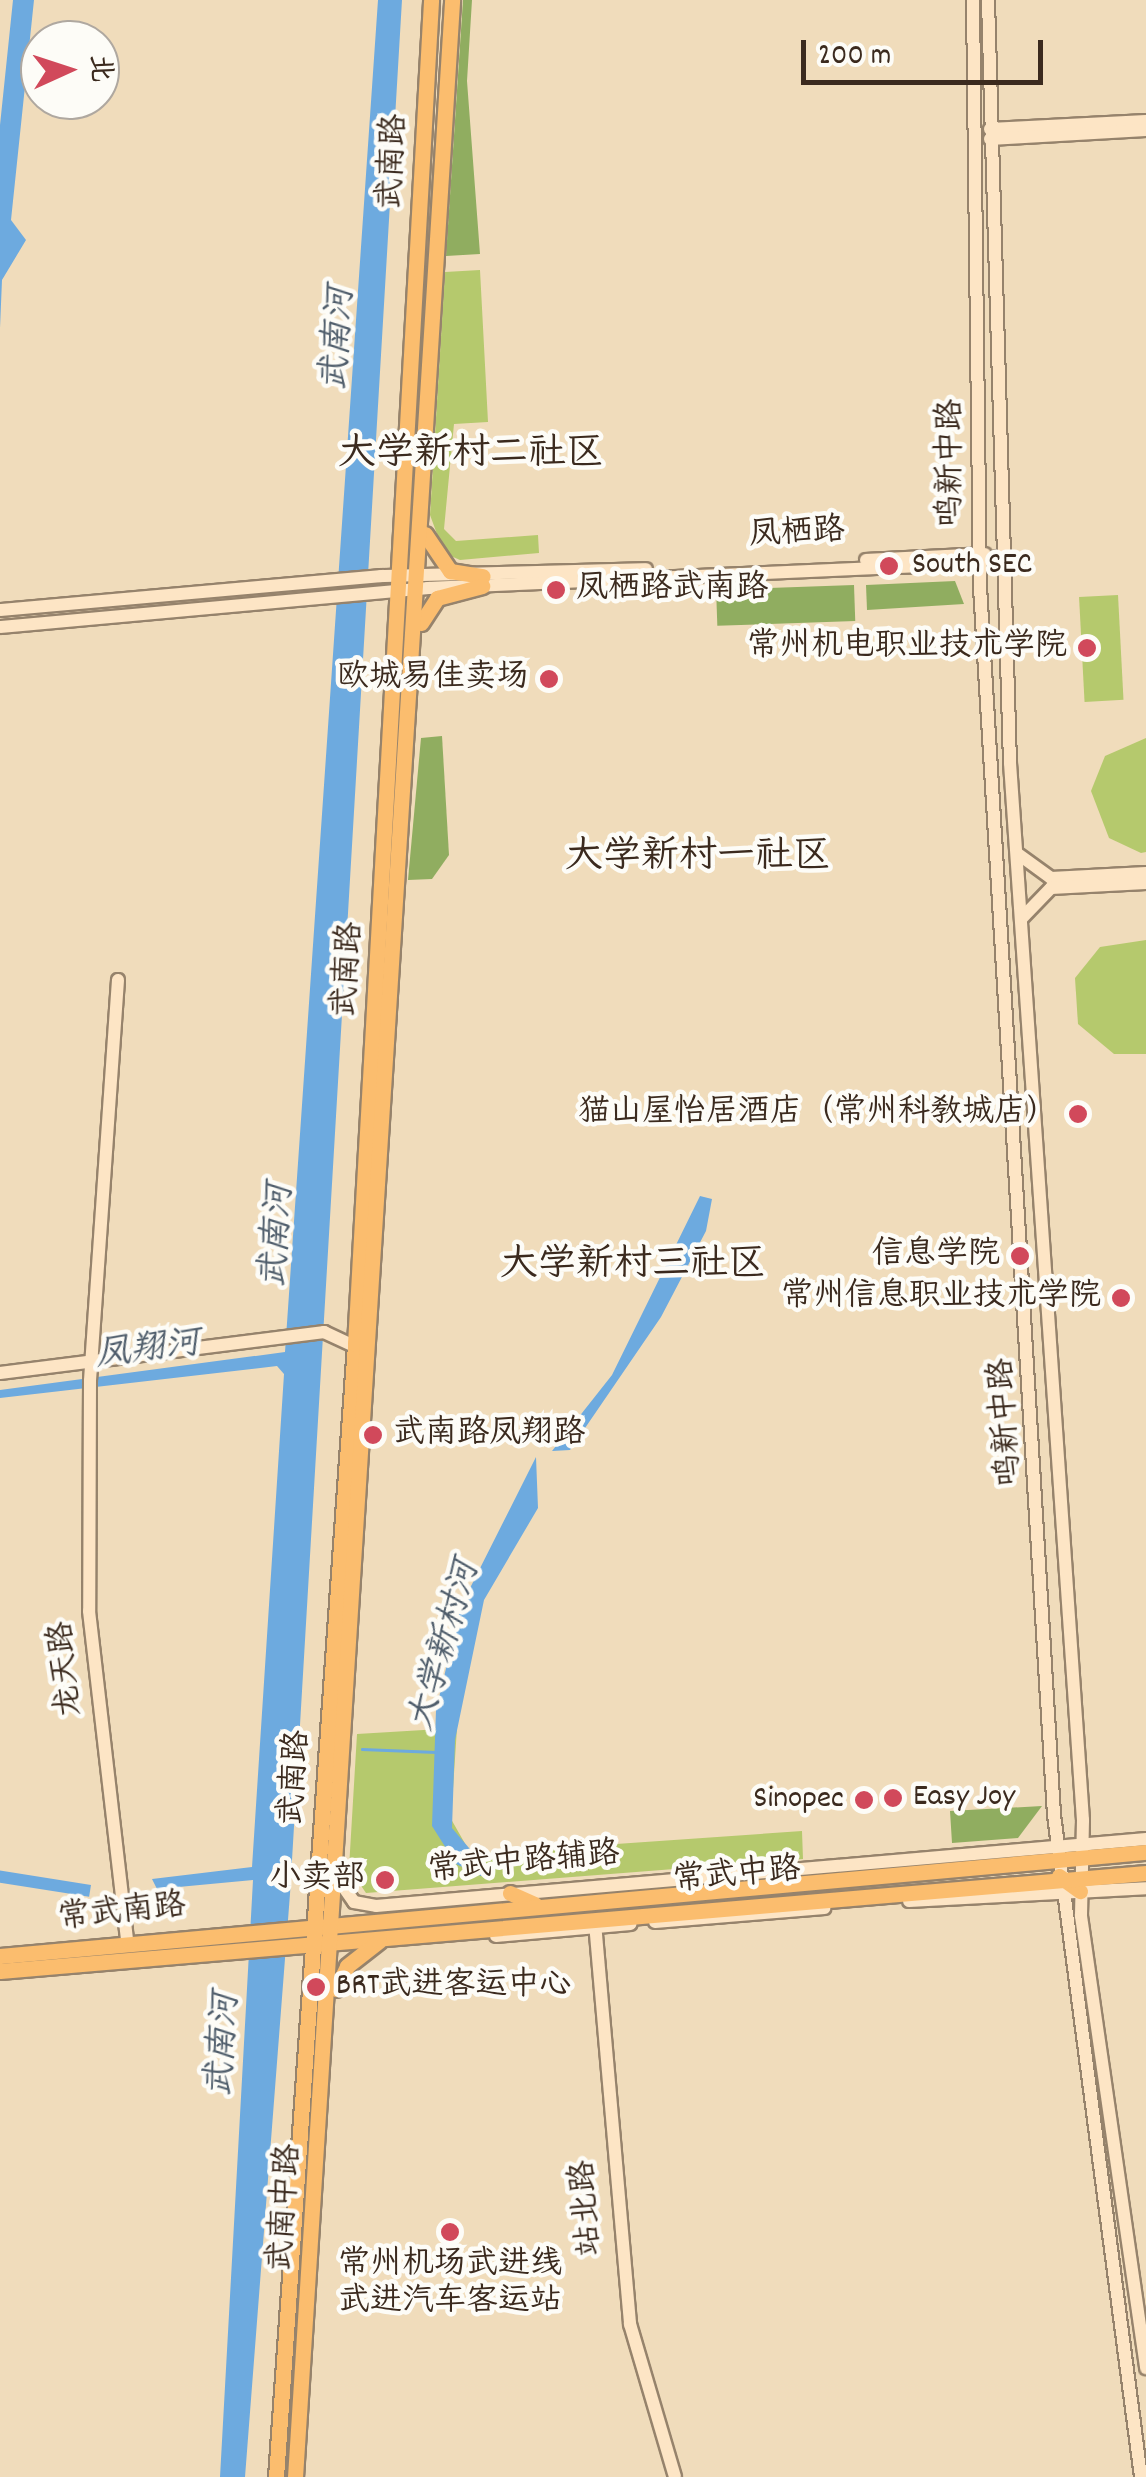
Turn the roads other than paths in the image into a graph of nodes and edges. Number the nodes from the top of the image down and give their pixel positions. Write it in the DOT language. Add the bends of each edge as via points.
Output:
graph roads {
  1 [pos="432,0"];
  2 [pos="452,0"];
  3 [pos="973,0"];
  4 [pos="988,0"];
  5 [pos="1146,121"];
  6 [pos="1146,130"];
  7 [pos="990,134"];
  8 [pos="423,516"];
  9 [pos="1006,555"];
  10 [pos="980,559"];
  11 [pos="483,581"];
  12 [pos="401,584"];
  13 [pos="419,584"];
  14 [pos="0,610"];
  15 [pos="0,628"];
  16 [pos="416,651"];
  17 [pos="1017,853"];
  18 [pos="1146,873"];
  19 [pos="1146,883"];
  20 [pos="1021,920"];
  21 [pos="118,980"];
  22 [pos="355,1348"];
  23 [pos="371,1359"];
  24 [pos="91,1375"];
  25 [pos="0,1376"];
  26 [pos="1146,1839"];
  27 [pos="1083,1851"];
  28 [pos="1146,1852"];
  29 [pos="916,1860"];
  30 [pos="836,1866"];
  31 [pos="318,1868"];
  32 [pos="1057,1868"];
  33 [pos="934,1870"];
  34 [pos="905,1874"];
  35 [pos="1146,1874"];
  36 [pos="338,1879"];
  37 [pos="819,1883"];
  38 [pos="1080,1884"];
  39 [pos="1146,1888"];
  40 [pos="510,1893"];
  41 [pos="761,1902"];
  42 [pos="733,1904"];
  43 [pos="376,1906"];
  44 [pos="539,1906"];
  45 [pos="748,1915"];
  46 [pos="292,1922"];
  47 [pos="342,1923"];
  48 [pos="594,1923"];
  49 [pos="314,1925"];
  50 [pos="127,1939"];
  51 [pos="380,1940"];
  52 [pos="334,1942"];
  53 [pos="313,1944"];
  54 [pos="290,1948"];
  55 [pos="0,1956"];
  56 [pos="0,1971"];
  57 [pos="310,1982"];
  58 [pos="329,2012"];
  59 [pos="1146,2361"];
  60 [pos="276,2477"];
  61 [pos="295,2477"];
  62 [pos="675,2477"];
  63 [pos="1142,2477"];
  1 -- 12 [label="main road, 武南路"];
  2 -- 8 [label="main road, 武南路"];
  3 -- 10 [label="main road, 鸣新中路"];
  4 -- 7 [label="main road, 鸣新中路"];
  5 -- 7 [label="main road"];
  6 -- 7 [label="main road"];
  7 -- 9 [label="main road, 鸣新中路"];
  8 -- 11 [label="main road" via="434,558"];
  8 -- 13 [label="main road, 武南路"];
  9 -- 10 [label="main road, 凤栖路"];
  9 -- 17 [label="main road, 鸣新中路"];
  10 -- 11 [label="main road, 凤栖路"];
  10 -- 32 [label="main road, 鸣新中路"];
  11 -- 13 [label="main road, 凤栖路"];
  11 -- 16 [label="main road" via="437,598 424,611"];
  12 -- 13 [label="main road, 凤栖路"];
  12 -- 14 [label="main road, 凤栖路" via="381,576"];
  12 -- 15 [label="main road, 凤栖路" via="378,596"];
  12 -- 22 [label="main road, 武南路"];
  13 -- 16 [label="main road, 武南路"];
  16 -- 23 [label="main road, 武南路"];
  17 -- 18 [label="main road" via="1051,878"];
  17 -- 20 [label="main road, 鸣新中路"];
  19 -- 20 [label="main road" via="1050,888"];
  20 -- 27 [label="main road, 鸣新中路"];
  21 -- 24 [label="main road, 龙天路"];
  22 -- 23 [label="main road"];
  22 -- 24 [label="main road" via="335,1336 276,1341"];
  22 -- 31 [label="main road, 武南路"];
  23 -- 36 [label="main road, 武南路"];
  24 -- 25 [label="main road"];
  24 -- 50 [label="main road, 龙天路" via="88,1611"];
  26 -- 27 [label="main road"];
  27 -- 28 [label="main road, 常武中路"];
  27 -- 32 [label="main road, 常武中路"];
  27 -- 38 [label="main road, 鸣新中路"];
  29 -- 30 [label="main road, 常武中路辅路"];
  29 -- 32 [label="main road, 常武中路辅路"];
  29 -- 33 [label="main road"];
  29 -- 34 [label="main road"];
  30 -- 37 [label="main road"];
  30 -- 40 [label="main road, 常武中路辅路"];
  31 -- 46 [label="main road" via="312,1901"];
  31 -- 49 [label="main road, 武南路"];
  32 -- 33 [label="main road, 常武中路"];
  32 -- 38 [label="main road, 常武中路"];
  32 -- 41 [label="main road, 常武中路"];
  32 -- 45 [label="main road"];
  32 -- 63 [label="main road, 鸣新中路"];
  33 -- 34 [label="main road, 常武中路"];
  34 -- 37 [label="main road, 常武中路"];
  35 -- 38 [label="main road, 常武中路"];
  36 -- 43 [label="main road" via="354,1902"];
  36 -- 47 [label="main road, 武南路"];
  37 -- 44 [label="main road, 常武中路"];
  38 -- 39 [label="main road"];
  38 -- 59 [label="main road, 鸣新中路"];
  40 -- 43 [label="main road, 常武中路辅路"];
  40 -- 44 [label="main road"];
  41 -- 42 [label="main road, 常武中路"];
  41 -- 45 [label="main road"];
  42 -- 45 [label="main road"];
  42 -- 48 [label="main road, 常武中路"];
  43 -- 47 [label="main road"];
  44 -- 47 [label="main road, 常武中路"];
  45 -- 48 [label="main road"];
  46 -- 49 [label="main road"];
  46 -- 50 [label="main road, 常武南路"];
  47 -- 49 [label="main road, 常武中路"];
  47 -- 52 [label="main road, 武南路"];
  48 -- 51 [label="main road, 常武中路"];
  48 -- 62 [label="main road, 站北路" via="630,2324"];
  49 -- 53 [label="main road, 武南路"];
  50 -- 55 [label="main road, 常武南路"];
  51 -- 52 [label="main road, 常武中路"];
  51 -- 58 [label="main road" via="347,1966"];
  52 -- 53 [label="main road, 常武中路"];
  52 -- 58 [label="main road, 武南中路"];
  53 -- 54 [label="main road"];
  53 -- 57 [label="main road, 武南中路"];
  54 -- 56 [label="main road, 常武南路"];
  54 -- 57 [label="main road"];
  57 -- 60 [label="main road, 武南中路"];
  58 -- 61 [label="main road, 武南中路"];
}
